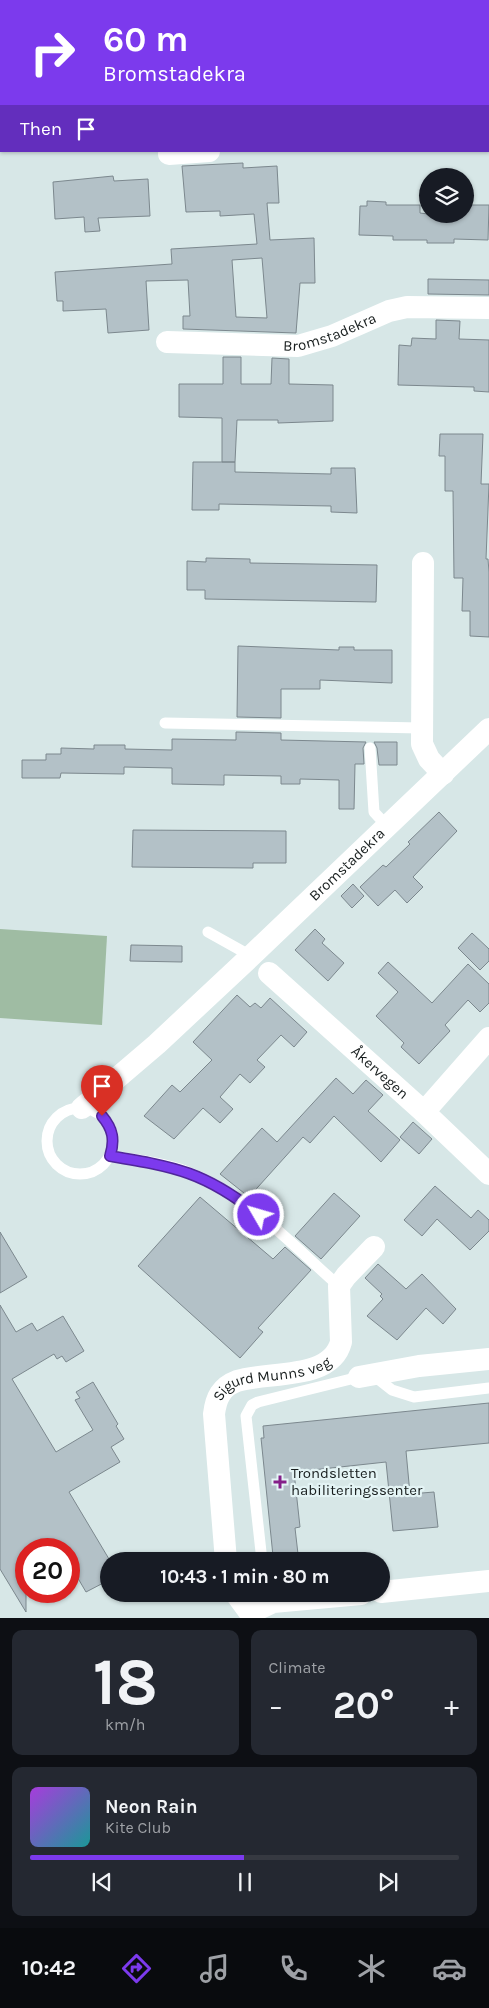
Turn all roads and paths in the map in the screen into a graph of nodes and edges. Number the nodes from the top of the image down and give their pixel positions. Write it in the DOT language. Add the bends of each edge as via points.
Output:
graph roads {
  1 [pos="196,152"];
  2 [pos="169,154"];
  3 [pos="489,308"];
  4 [pos="167,342"];
  5 [pos="423,564"];
  6 [pos="165,723"];
  7 [pos="422,728"];
  8 [pos="489,728"];
  9 [pos="370,748"];
  10 [pos="443,774"];
  11 [pos="387,826"];
  12 [pos="208,932"];
  13 [pos="251,956"];
  14 [pos="269,973"];
  15 [pos="489,1038"];
  16 [pos="82,1108"];
  17 [pos="424,1112"];
  18 [pos="110,1156"];
  19 [pos="489,1174"];
  20 [pos="374,1247"];
  21 [pos="339,1286"];
  22 [pos="489,1359"];
  23 [pos="365,1376"];
  24 [pos="489,1388"];
  25 [pos="225,1552"];
  26 [pos="261,1552"];
  27 [pos="489,1581"];
  28 [pos="390,1591"];
  29 [pos="241,1602"];
  30 [pos="273,1602"];
  31 [pos="249,1616"];
  1 -- 2 [label="street"];
  3 -- 4 [label="street, Bromstadekra" via="407,307 298,346"];
  5 -- 7 [label="street"];
  6 -- 7 [label="lane"];
  7 -- 10 [label="street" via="425,753"];
  8 -- 10 [label="street, Bromstadekra"];
  9 -- 11 [label="lane" via="374,812"];
  10 -- 11 [label="street, Bromstadekra"];
  11 -- 13 [label="street, Bromstadekra"];
  12 -- 13 [label="lane"];
  13 -- 16 [label="street, Bromstadekra" via="158,1044"];
  14 -- 17 [label="street, Åkervegen"];
  15 -- 17 [label="street"];
  16 -- 18 [label="lane" via="102,1116 109,1125 113,1146"];
  16 -- 18 [label="lane, Bromstadekra" via="65,1112 51,1126 50,1156 64,1170 84,1174 104,1165"];
  17 -- 19 [label="street, Åkervegen"];
  18 -- 21 [label="lane" via="183,1170 224,1188"];
  20 -- 21 [label="street"];
  21 -- 25 [label="street, Sigurd Munns veg" via="341,1342 330,1361 314,1369 237,1381 218,1396 214,1414"];
  22 -- 23 [label="street" via="419,1366"];
  23 -- 24 [label="lane" via="414,1397"];
  23 -- 26 [label="lane" via="258,1402 248,1410 246,1416"];
  27 -- 28 [label="street"];
  29 -- 31 [label="street"];
  30 -- 31 [label="street"];
}
